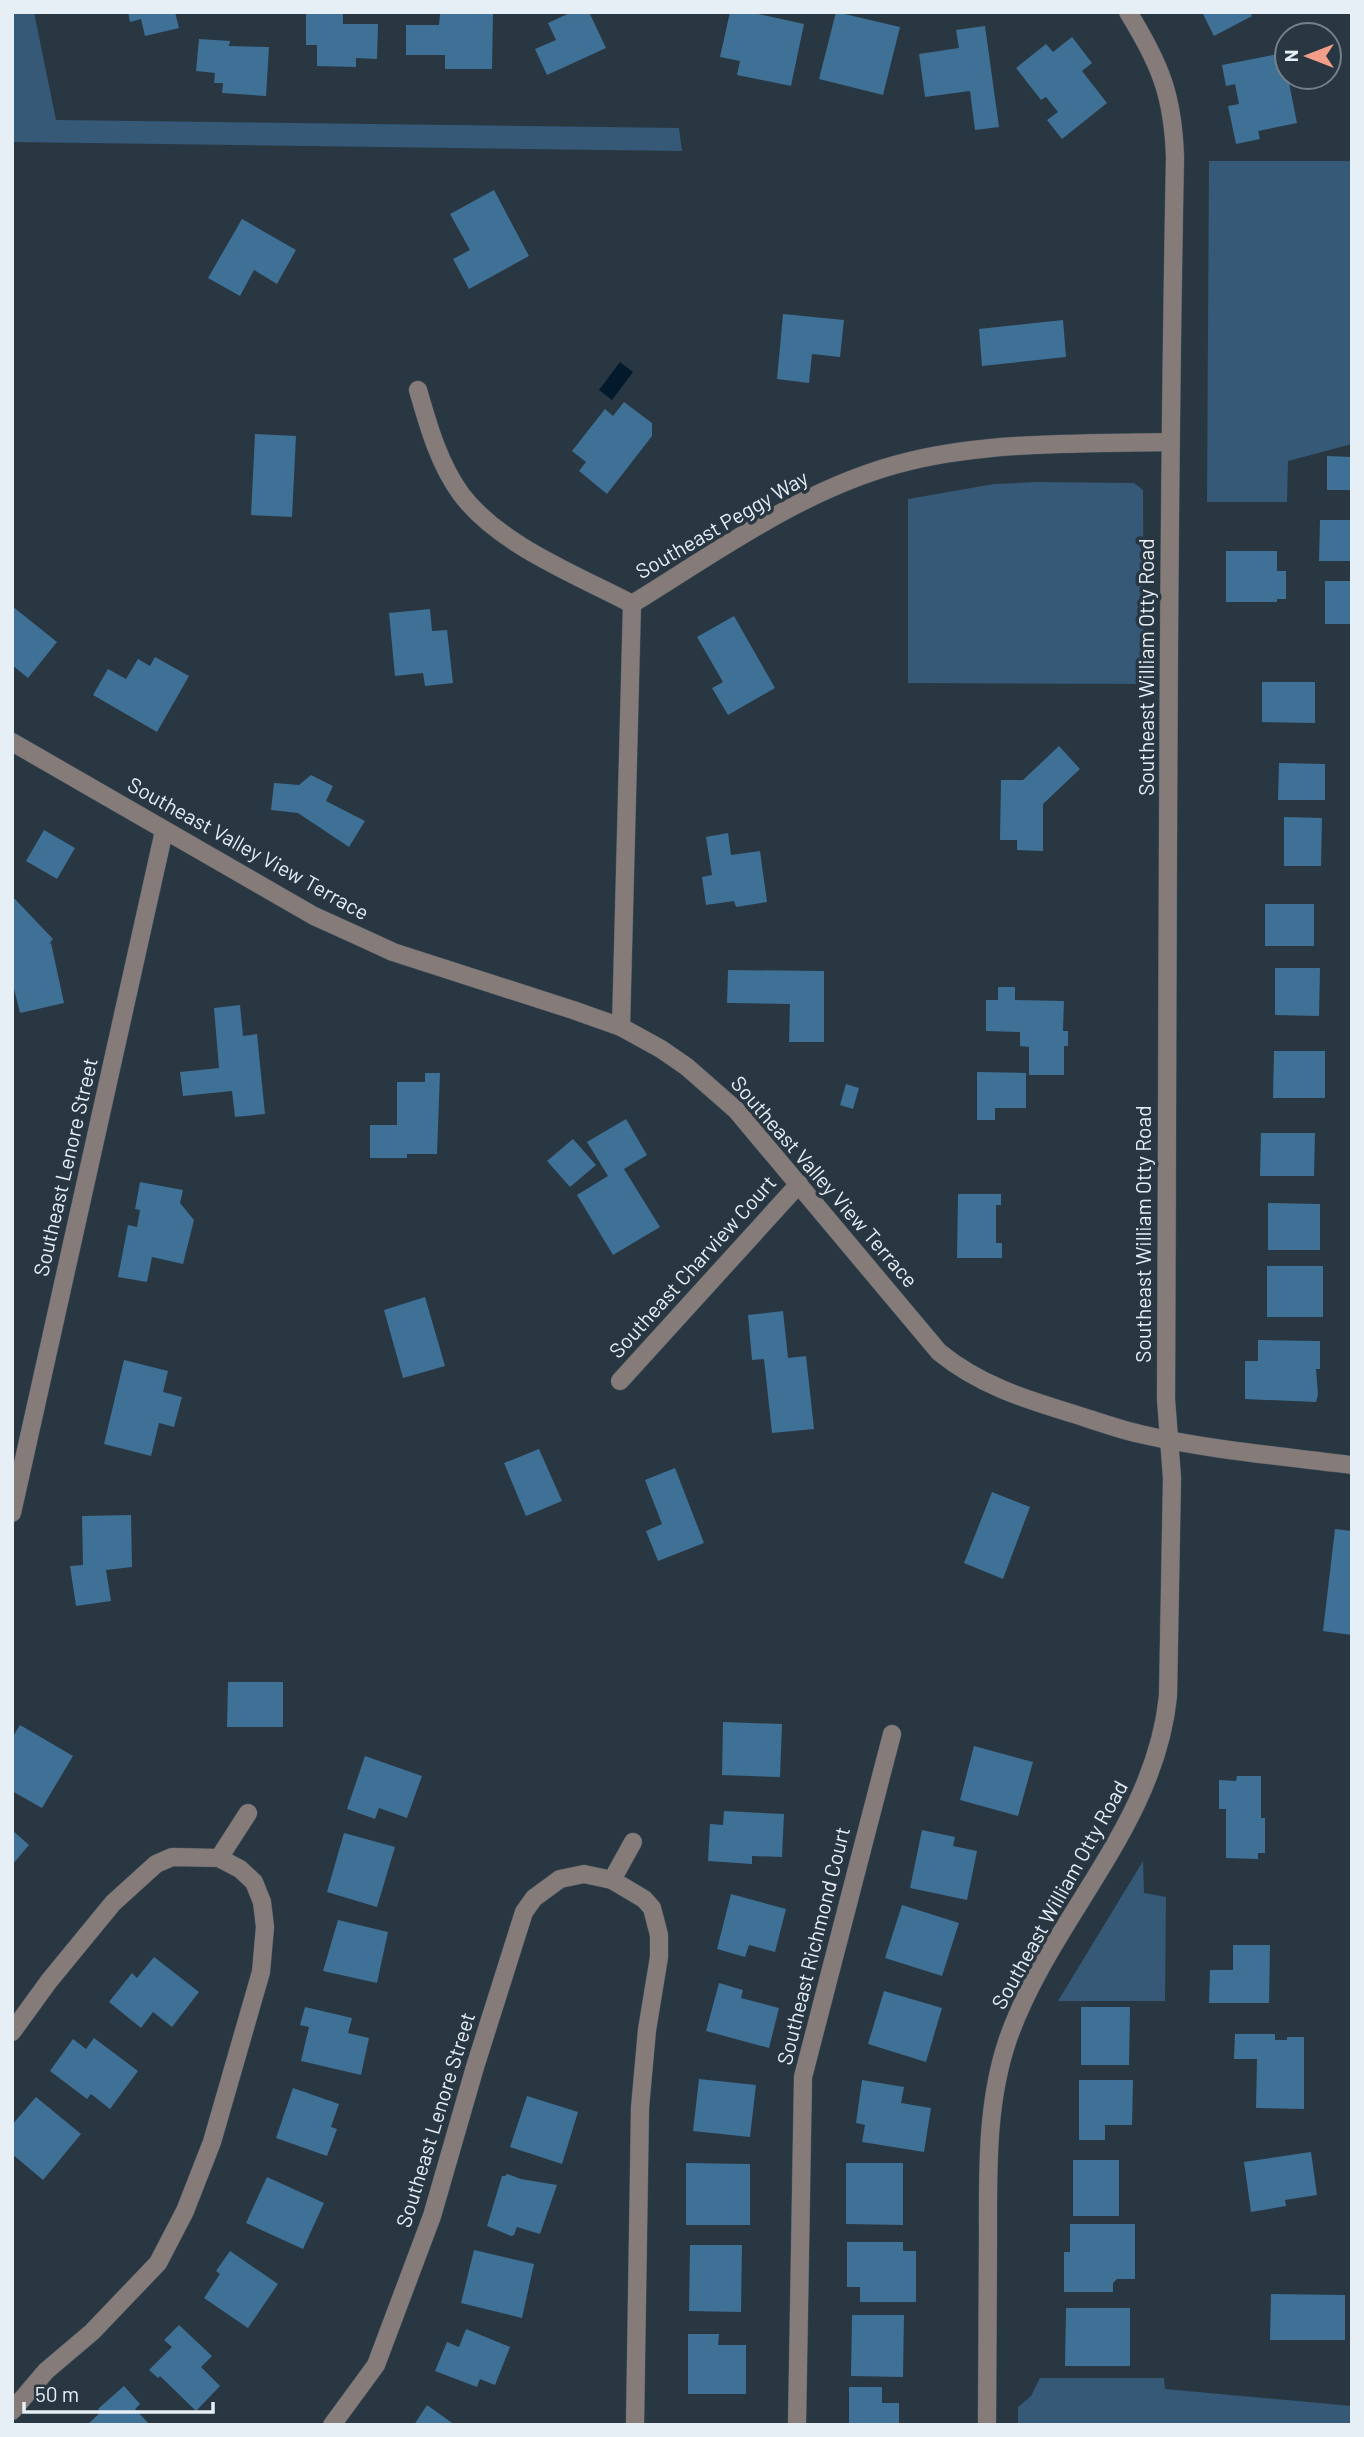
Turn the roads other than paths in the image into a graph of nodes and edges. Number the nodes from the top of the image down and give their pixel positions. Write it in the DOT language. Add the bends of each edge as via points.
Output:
graph roads {
  1 [pos="1128,12"];
  2 [pos="418,390"];
  3 [pos="1169,442"];
  4 [pos="632,604"];
  5 [pos="12,742"];
  6 [pos="164,831"];
  7 [pos="621,1027"];
  8 [pos="799,1184"];
  9 [pos="620,1381"];
  10 [pos="1169,1439"];
  11 [pos="1352,1465"];
  12 [pos="12,1513"];
  13 [pos="892,1734"];
  14 [pos="248,1813"];
  15 [pos="633,1842"];
  16 [pos="219,1858"];
  17 [pos="612,1880"];
  18 [pos="12,2032"];
  19 [pos="12,2412"];
  20 [pos="332,2425"];
  21 [pos="635,2425"];
  22 [pos="797,2425"];
  23 [pos="988,2425"];
  1 -- 3 [label="street, Southeast William Otty Road" via="1159,68 1173,117"];
  2 -- 4 [label="street" via="433,441 461,494 490,523 527,549"];
  3 -- 4 [label="street, Southeast Peggy Way" via="1003,446 910,461 862,475 804,500"];
  3 -- 10 [label="street, Southeast William Otty Road"];
  4 -- 7 [label="street, Southeast Peggy Way"];
  5 -- 6 [label="street, Southeast Valley View Terrace"];
  6 -- 7 [label="street, Southeast Valley View Terrace" via="314,916 393,952"];
  6 -- 12 [label="street, Southeast Lenore Street"];
  7 -- 8 [label="street, Southeast Valley View Terrace" via="661,1049 712,1087"];
  8 -- 9 [label="street, Southeast Charview Court"];
  8 -- 10 [label="street, Southeast Valley View Terrace" via="939,1352 961,1370 1017,1397"];
  10 -- 11 [label="street, Southeast Valley View Terrace"];
  10 -- 23 [label="street, Southeast William Otty Road" via="1171,1653 1162,1739 1133,1815 1029,1990 1008,2040 995,2090 988,2182"];
  13 -- 22 [label="street, Southeast Richmond Court" via="803,2077"];
  14 -- 16 [label="street"];
  15 -- 17 [label="street"];
  16 -- 18 [label="street" via="172,1857 140,1877 113,1903"];
  16 -- 19 [label="street" via="254,1882 265,1927 261,1972 212,2142 186,2211 158,2263 92,2332 46,2371"];
  17 -- 20 [label="street, Southeast Lenore Street" via="584,1874 560,1879 534,1898 524,1912 432,2216 376,2365"];
  17 -- 21 [label="street, Southeast Lenore Street" via="652,1908 659,1935 640,2108"];
}
